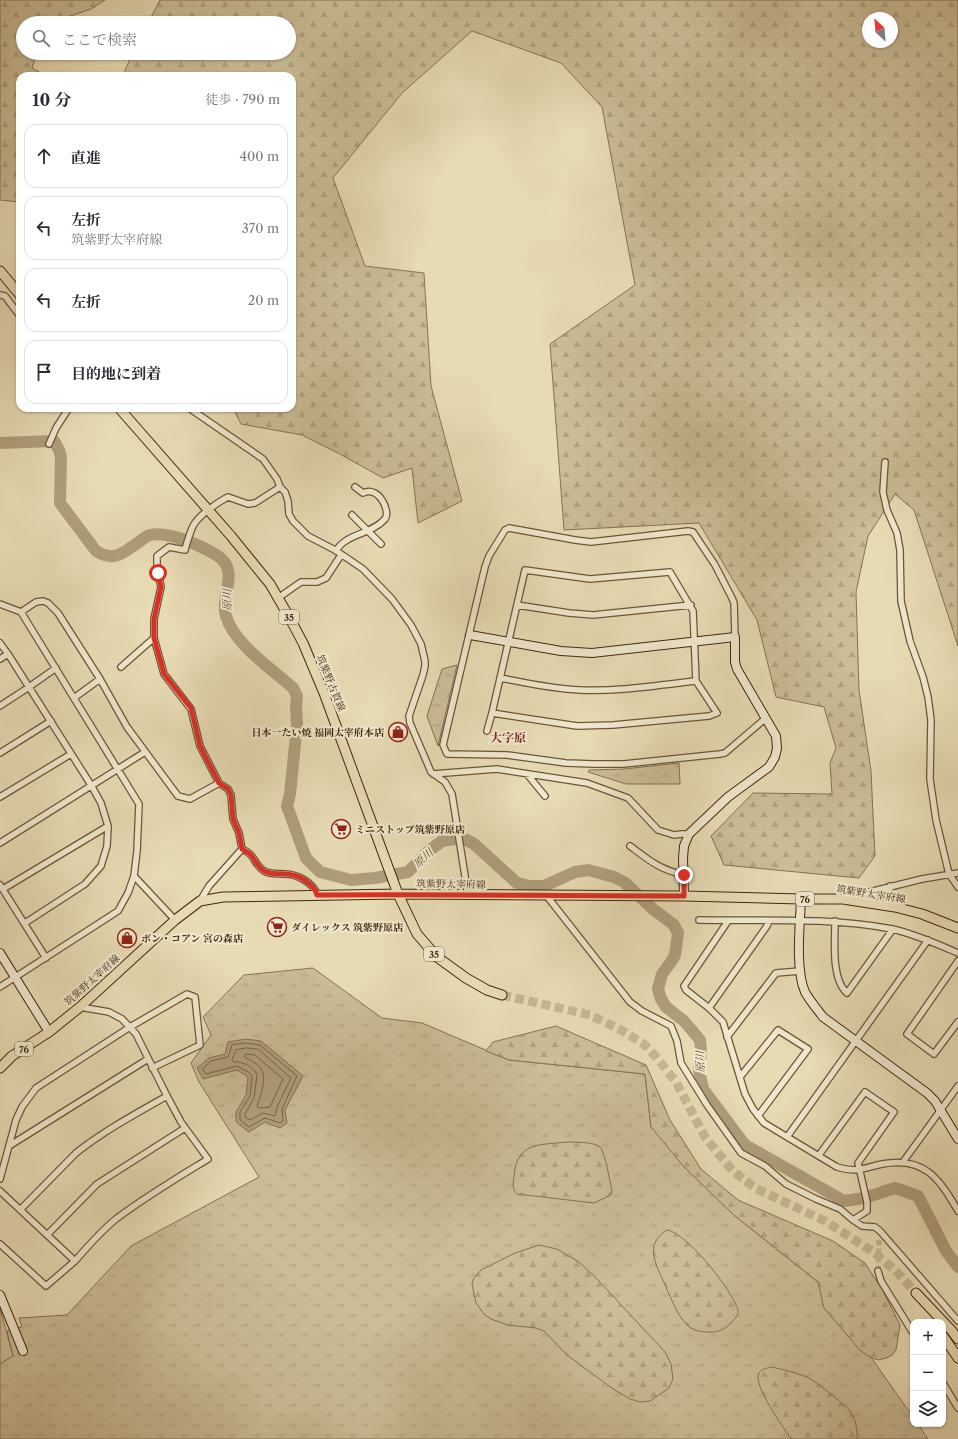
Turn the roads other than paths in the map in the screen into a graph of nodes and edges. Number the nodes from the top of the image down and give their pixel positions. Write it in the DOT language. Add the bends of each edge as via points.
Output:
graph roads {
  1 [pos="0,271"];
  2 [pos="16,290"];
  3 [pos="0,295"];
  4 [pos="16,311"];
  5 [pos="66,412"];
  6 [pos="123,412"];
  7 [pos="195,412"];
  8 [pos="49,444"];
  9 [pos="885,462"];
  10 [pos="280,487"];
  11 [pos="355,487"];
  12 [pos="209,510"];
  13 [pos="352,515"];
  14 [pos="369,531"];
  15 [pos="381,544"];
  16 [pos="336,551"];
  17 [pos="341,554"];
  18 [pos="278,598"];
  19 [pos="0,604"];
  20 [pos="517,604"];
  21 [pos="691,605"];
  22 [pos="22,612"];
  23 [pos="470,635"];
  24 [pos="735,637"];
  25 [pos="154,638"];
  26 [pos="508,641"];
  27 [pos="695,642"];
  28 [pos="0,643"];
  29 [pos="8,654"];
  30 [pos="0,659"];
  31 [pos="122,667"];
  32 [pos="56,668"];
  33 [pos="501,678"];
  34 [pos="100,679"];
  35 [pos="696,681"];
  36 [pos="30,687"];
  37 [pos="74,698"];
  38 [pos="0,706"];
  39 [pos="492,713"];
  40 [pos="766,718"];
  41 [pos="51,721"];
  42 [pos="487,730"];
  43 [pos="145,752"];
  44 [pos="0,753"];
  45 [pos="71,754"];
  46 [pos="118,768"];
  47 [pos="433,774"];
  48 [pos="527,774"];
  49 [pos="219,783"];
  50 [pos="91,785"];
  51 [pos="545,796"];
  52 [pos="0,797"];
  53 [pos="108,826"];
  54 [pos="689,834"];
  55 [pos="0,843"];
  56 [pos="630,846"];
  57 [pos="242,849"];
  58 [pos="958,873"];
  59 [pos="949,874"];
  60 [pos="684,875"];
  61 [pos="134,876"];
  62 [pos="890,886"];
  63 [pos="1,887"];
  64 [pos="958,887"];
  65 [pos="398,894"];
  66 [pos="317,895"];
  67 [pos="468,895"];
  68 [pos="546,895"];
  69 [pos="684,896"];
  70 [pos="843,898"];
  71 [pos="801,899"];
  72 [pos="200,901"];
  73 [pos="890,906"];
  74 [pos="175,920"];
  75 [pos="699,920"];
  76 [pos="728,921"];
  77 [pos="769,921"];
  78 [pos="800,921"];
  79 [pos="835,921"];
  80 [pos="25,923"];
  81 [pos="958,928"];
  82 [pos="893,930"];
  83 [pos="928,940"];
  84 [pos="0,953"];
  85 [pos="958,953"];
  86 [pos="46,958"];
  87 [pos="958,961"];
  88 [pos="800,971"];
  89 [pos="15,978"];
  90 [pos="0,987"];
  91 [pos="502,995"];
  92 [pos="80,1007"];
  93 [pos="709,1008"];
  94 [pos="958,1022"];
  95 [pos="130,1027"];
  96 [pos="49,1032"];
  97 [pos="727,1037"];
  98 [pos="856,1042"];
  99 [pos="148,1059"];
  100 [pos="0,1068"];
  101 [pos="152,1068"];
  102 [pos="740,1077"];
  103 [pos="958,1086"];
  104 [pos="166,1096"];
  105 [pos="941,1110"];
  106 [pos="758,1116"];
  107 [pos="186,1128"];
  108 [pos="787,1137"];
  109 [pos="958,1138"];
  110 [pos="9,1146"];
  111 [pos="819,1155"];
  112 [pos="903,1162"];
  113 [pos="858,1170"];
  114 [pos="0,1179"];
  115 [pos="0,1191"];
  116 [pos="20,1210"];
  117 [pos="958,1211"];
  118 [pos="853,1220"];
  119 [pos="880,1231"];
  120 [pos="48,1234"];
  121 [pos="880,1239"];
  122 [pos="0,1244"];
  123 [pos="75,1261"];
  124 [pos="878,1271"];
  125 [pos="0,1295"];
  126 [pos="932,1319"];
  127 [pos="940,1319"];
  128 [pos="958,1321"];
  129 [pos="946,1326"];
  130 [pos="910,1328"];
  131 [pos="958,1339"];
  132 [pos="946,1340"];
  133 [pos="23,1351"];
  134 [pos="958,1358"];
  135 [pos="946,1388"];
  136 [pos="958,1408"];
  1 -- 2 [label="main road"];
  3 -- 4 [label="street" via="5,296"];
  5 -- 8 [label="street"];
  6 -- 12 [label="main road, 筑紫野古賀線 / 35"];
  7 -- 10 [label="street" via="263,460"];
  9 -- 59 [label="street" via="883,492 887,510 897,533 901,600 910,641 928,697 931,720 930,779 936,820"];
  10 -- 12 [label="street" via="255,503 248,504 228,497"];
  10 -- 16 [label="street" via="285,492 293,521 308,536"];
  11 -- 14 [label="street" via="363,493 373,491 380,496 385,507 385,519"];
  12 -- 18 [label="main road, 筑紫野古賀線 / 35" via="270,584"];
  12 -- 25 [label="street" via="193,526 185,550 169,548 157,556 161,587 154,619"];
  13 -- 14 [label="street"];
  14 -- 15 [label="street"];
  14 -- 16 [label="street" via="346,540"];
  16 -- 17 [label="street"];
  17 -- 18 [label="street" via="326,578 317,582 301,582"];
  17 -- 47 [label="street" via="363,569 392,599 421,644 425,666 409,716"];
  18 -- 65 [label="main road, 筑紫野古賀線 / 35" via="303,643 324,693"];
  19 -- 22 [label="street"];
  20 -- 21 [label="street" via="593,615"];
  20 -- 21 [label="street" via="525,570 590,579 670,572"];
  20 -- 26 [label="street"];
  21 -- 27 [label="street"];
  22 -- 32 [label="street"];
  22 -- 34 [label="street" via="36,602 48,603 66,624"];
  23 -- 24 [label="street" via="489,556 508,528 592,542 693,532 715,565 732,598"];
  23 -- 26 [label="street"];
  23 -- 40 [label="street" via="443,744 447,754 507,755 566,763 624,764 720,754 725,753"];
  24 -- 27 [label="street"];
  24 -- 40 [label="street" via="737,669"];
  25 -- 31 [label="street"];
  25 -- 49 [label="street" via="164,674 191,708 200,746"];
  26 -- 27 [label="street" via="561,651 592,653"];
  26 -- 33 [label="street"];
  27 -- 35 [label="street"];
  28 -- 29 [label="street"];
  29 -- 30 [label="street"];
  29 -- 36 [label="street"];
  32 -- 36 [label="street"];
  32 -- 37 [label="street"];
  33 -- 35 [label="street" via="579,690 609,690"];
  33 -- 39 [label="street"];
  34 -- 37 [label="street"];
  34 -- 43 [label="street" via="127,727"];
  35 -- 39 [label="street" via="717,713 710,716 577,726"];
  36 -- 38 [label="street"];
  36 -- 41 [label="street"];
  37 -- 46 [label="street"];
  39 -- 42 [label="street"];
  40 -- 54 [label="street" via="776,736 777,748 769,767 728,797"];
  41 -- 44 [label="street"];
  41 -- 45 [label="street"];
  43 -- 46 [label="street"];
  43 -- 49 [label="street" via="178,796 190,799"];
  45 -- 50 [label="street"];
  45 -- 52 [label="street"];
  46 -- 50 [label="street"];
  46 -- 61 [label="street" via="139,804"];
  47 -- 48 [label="street" via="498,769"];
  47 -- 67 [label="street" via="445,782 452,794"];
  48 -- 51 [label="street"];
  48 -- 54 [label="street" via="587,783 628,798 658,830 674,835"];
  49 -- 57 [label="street" via="228,789 231,795 233,819"];
  50 -- 53 [label="street" via="101,803"];
  50 -- 55 [label="street"];
  53 -- 63 [label="street"];
  53 -- 80 [label="street" via="107,846 101,866 85,884"];
  54 -- 60 [label="street" via="684,846"];
  56 -- 60 [label="street" via="654,864"];
  57 -- 66 [label="street" via="250,854 260,868 272,874 287,874 304,880 316,890"];
  57 -- 72 [label="street" via="209,886"];
  58 -- 59 [label="street"];
  59 -- 62 [label="street"];
  59 -- 64 [label="street"];
  60 -- 69 [label="street"];
  61 -- 74 [label="street"];
  61 -- 86 [label="street" via="118,911"];
  62 -- 70 [label="street"];
  62 -- 73 [label="street"];
  63 -- 80 [label="street"];
  65 -- 66 [label="main road, 筑紫野太宰府線 / 76"];
  65 -- 67 [label="main road, 筑紫野太宰府線 / 76"];
  65 -- 91 [label="main road, 筑紫野古賀線 / 35" via="417,934 437,957 466,978"];
  66 -- 72 [label="main road, 筑紫野太宰府線 / 76" via="223,897"];
  67 -- 68 [label="main road, 筑紫野太宰府線 / 76"];
  68 -- 69 [label="main road, 筑紫野太宰府線 / 76"];
  68 -- 118 [label="street" via="630,1002 671,1026 682,1063 707,1105 741,1153 765,1166 786,1184 840,1209"];
  69 -- 71 [label="main road, 筑紫野太宰府線 / 76"];
  70 -- 71 [label="main road, 筑紫野太宰府線 / 76"];
  70 -- 73 [label="main road, 筑紫野太宰府線 / 76"];
  71 -- 78 [label="street"];
  72 -- 74 [label="main road, 筑紫野太宰府線 / 76"];
  73 -- 81 [label="main road, 筑紫野太宰府線 / 76" via="922,914"];
  74 -- 92 [label="main road, 筑紫野太宰府線 / 76"];
  75 -- 76 [label="street"];
  76 -- 77 [label="street"];
  76 -- 93 [label="street" via="684,986"];
  77 -- 78 [label="street"];
  77 -- 93 [label="street" via="768,926"];
  78 -- 79 [label="street"];
  78 -- 88 [label="street"];
  79 -- 82 [label="street"];
  79 -- 82 [label="street" via="835,960 840,982 847,993"];
  80 -- 86 [label="street"];
  82 -- 83 [label="street"];
  83 -- 85 [label="street"];
  83 -- 98 [label="street"];
  84 -- 89 [label="street"];
  86 -- 89 [label="street"];
  87 -- 94 [label="street" via="907,1034 934,1054"];
  88 -- 97 [label="street" via="776,973"];
  88 -- 98 [label="street" via="806,993 814,1006 823,1017"];
  89 -- 90 [label="street"];
  89 -- 96 [label="street"];
  92 -- 95 [label="street" via="109,1012"];
  92 -- 96 [label="main road, 筑紫野太宰府線 / 76"];
  93 -- 97 [label="street" via="723,1022"];
  95 -- 99 [label="street"];
  95 -- 101 [label="street" via="187,994 195,997 200,1046"];
  95 -- 110 [label="street" via="36,1088 19,1113"];
  96 -- 100 [label="main road, 筑紫野太宰府線 / 76" via="12,1056"];
  97 -- 102 [label="street"];
  98 -- 105 [label="street" via="927,1093"];
  98 -- 108 [label="street"];
  99 -- 101 [label="street"];
  99 -- 110 [label="street"];
  101 -- 104 [label="street"];
  102 -- 106 [label="street" via="745,1094"];
  102 -- 106 [label="street" via="778,1030 808,1049"];
  103 -- 105 [label="street"];
  104 -- 107 [label="street"];
  104 -- 116 [label="street" via="86,1145"];
  105 -- 109 [label="street"];
  105 -- 112 [label="street"];
  106 -- 108 [label="street" via="764,1123"];
  107 -- 120 [label="street" via="97,1184"];
  107 -- 123 [label="street" via="208,1159 165,1185 116,1220 90,1243"];
  108 -- 111 [label="street"];
  110 -- 114 [label="street"];
  111 -- 113 [label="street" via="837,1167"];
  111 -- 113 [label="street" via="866,1092 894,1112 858,1162"];
  112 -- 113 [label="street"];
  112 -- 117 [label="street" via="925,1169 935,1177"];
  113 -- 118 [label="street" via="867,1202 866,1211"];
  115 -- 116 [label="street"];
  116 -- 120 [label="street"];
  118 -- 119 [label="street" via="862,1226 875,1227"];
  119 -- 121 [label="street"];
  119 -- 128 [label="street"];
  120 -- 123 [label="street"];
  122 -- 123 [label="street" via="46,1286"];
  124 -- 130 [label="street" via="881,1281"];
  125 -- 133 [label="street"];
  126 -- 127 [label="main road" via="916,1293"];
  129 -- 131 [label="main road"];
  132 -- 134 [label="main road"];
  135 -- 136 [label="street"];
}
